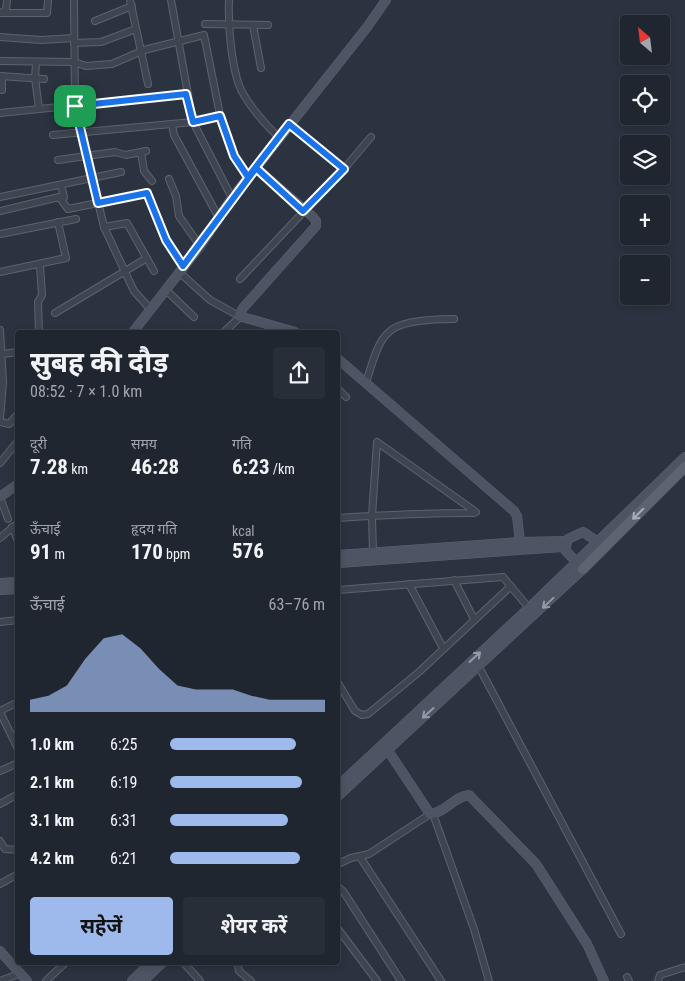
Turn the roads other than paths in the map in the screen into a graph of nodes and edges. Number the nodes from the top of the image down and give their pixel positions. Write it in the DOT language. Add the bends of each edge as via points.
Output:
graph roads {
  1 [pos="7,0"];
  2 [pos="48,0"];
  3 [pos="74,0"];
  4 [pos="170,0"];
  5 [pos="229,0"];
  6 [pos="386,0"];
  7 [pos="131,3"];
  8 [pos="1,13"];
  9 [pos="95,21"];
  10 [pos="205,24"];
  11 [pos="228,24"];
  12 [pos="253,25"];
  13 [pos="268,25"];
  14 [pos="136,29"];
  15 [pos="0,37"];
  16 [pos="74,40"];
  17 [pos="177,40"];
  18 [pos="141,51"];
  19 [pos="0,61"];
  20 [pos="74,62"];
  21 [pos="36,63"];
  22 [pos="261,68"];
  23 [pos="1,76"];
  24 [pos="35,78"];
  25 [pos="44,79"];
  26 [pos="148,84"];
  27 [pos="2,90"];
  28 [pos="186,94"];
  29 [pos="75,106"];
  30 [pos="39,109"];
  31 [pos="0,113"];
  32 [pos="220,116"];
  33 [pos="193,122"];
  34 [pos="172,124"];
  35 [pos="289,124"];
  36 [pos="81,132"];
  37 [pos="53,136"];
  38 [pos="279,137"];
  39 [pos="371,137"];
  40 [pos="87,157"];
  41 [pos="58,160"];
  42 [pos="256,168"];
  43 [pos="344,169"];
  44 [pos="121,172"];
  45 [pos="248,177"];
  46 [pos="93,179"];
  47 [pos="169,179"];
  48 [pos="152,181"];
  49 [pos="61,185"];
  50 [pos="0,197"];
  51 [pos="64,197"];
  52 [pos="232,198"];
  53 [pos="98,203"];
  54 [pos="303,211"];
  55 [pos="0,212"];
  56 [pos="219,218"];
  57 [pos="76,219"];
  58 [pos="58,222"];
  59 [pos="104,227"];
  60 [pos="0,234"];
  61 [pos="200,246"];
  62 [pos="146,258"];
  63 [pos="40,266"];
  64 [pos="181,269"];
  65 [pos="124,271"];
  66 [pos="154,271"];
  67 [pos="0,272"];
  68 [pos="240,279"];
  69 [pos="166,290"];
  70 [pos="151,310"];
  71 [pos="55,313"];
  72 [pos="239,316"];
  73 [pos="194,317"];
  74 [pos="454,319"];
  75 [pos="0,330"];
  76 [pos="39,330"];
  77 [pos="135,330"];
  78 [pos="226,330"];
  79 [pos="288,330"];
  80 [pos="15,352"];
  81 [pos="2,354"];
  82 [pos="340,361"];
  83 [pos="366,382"];
  84 [pos="340,391"];
  85 [pos="346,397"];
  86 [pos="15,417"];
  87 [pos="0,420"];
  88 [pos="15,445"];
  89 [pos="685,456"];
  90 [pos="0,463"];
  91 [pos="685,467"];
  92 [pos="15,486"];
  93 [pos="0,497"];
  94 [pos="372,516"];
  95 [pos="340,518"];
  96 [pos="8,519"];
  97 [pos="15,525"];
  98 [pos="0,538"];
  99 [pos="520,542"];
  100 [pos="565,544"];
  101 [pos="601,544"];
  102 [pos="373,553"];
  103 [pos="340,556"];
  104 [pos="340,563"];
  105 [pos="579,566"];
  106 [pos="454,580"];
  107 [pos="15,582"];
  108 [pos="0,583"];
  109 [pos="409,584"];
  110 [pos="511,586"];
  111 [pos="15,589"];
  112 [pos="0,590"];
  113 [pos="340,590"];
  114 [pos="529,608"];
  115 [pos="474,619"];
  116 [pos="15,620"];
  117 [pos="0,622"];
  118 [pos="443,648"];
  119 [pos="479,667"];
  120 [pos="340,686"];
  121 [pos="15,704"];
  122 [pos="0,711"];
  123 [pos="15,743"];
  124 [pos="387,749"];
  125 [pos="15,764"];
  126 [pos="1,768"];
  127 [pos="340,784"];
  128 [pos="340,794"];
  129 [pos="15,796"];
  130 [pos="0,804"];
  131 [pos="431,814"];
  132 [pos="0,841"];
  133 [pos="15,850"];
  134 [pos="360,857"];
  135 [pos="340,863"];
  136 [pos="15,876"];
  137 [pos="0,884"];
  138 [pos="340,889"];
  139 [pos="340,932"];
  140 [pos="621,934"];
  141 [pos="0,951"];
  142 [pos="63,965"];
  143 [pos="148,965"];
  144 [pos="160,965"];
  145 [pos="186,965"];
  146 [pos="238,965"];
  147 [pos="685,966"];
  148 [pos="21,973"];
  149 [pos="0,981"];
  150 [pos="28,981"];
  151 [pos="46,981"];
  152 [pos="132,981"];
  153 [pos="143,981"];
  154 [pos="200,981"];
  155 [pos="251,981"];
  156 [pos="377,981"];
  157 [pos="401,981"];
  158 [pos="441,981"];
  159 [pos="489,981"];
  160 [pos="604,981"];
  161 [pos="658,981"];
  1 -- 8 [label="street" via="6,10"];
  2 -- 8 [label="street" via="48,13"];
  3 -- 16 [label="street"];
  4 -- 17 [label="street"];
  5 -- 11 [label="street"];
  6 -- 35 [label="street"];
  7 -- 9 [label="street"];
  7 -- 14 [label="street"];
  10 -- 11 [label="street"];
  11 -- 12 [label="street"];
  11 -- 38 [label="street" via="239,85 267,127"];
  12 -- 13 [label="street"];
  12 -- 22 [label="street"];
  14 -- 16 [label="street" via="101,42"];
  14 -- 18 [label="street"];
  15 -- 16 [label="street"];
  16 -- 20 [label="street"];
  17 -- 18 [label="street"];
  17 -- 28 [label="street"];
  17 -- 32 [label="street" via="205,37"];
  18 -- 20 [label="street" via="112,64 86,66"];
  18 -- 26 [label="street"];
  19 -- 21 [label="street"];
  20 -- 21 [label="street"];
  20 -- 29 [label="street"];
  21 -- 24 [label="street"];
  23 -- 24 [label="street"];
  23 -- 27 [label="street"];
  24 -- 25 [label="street"];
  24 -- 30 [label="street"];
  28 -- 29 [label="street"];
  28 -- 33 [label="street"];
  29 -- 30 [label="street"];
  29 -- 36 [label="street"];
  30 -- 31 [label="street"];
  32 -- 33 [label="street"];
  32 -- 45 [label="street" via="234,156"];
  33 -- 34 [label="street"];
  33 -- 52 [label="street"];
  34 -- 36 [label="street"];
  34 -- 56 [label="street" via="174,135"];
  35 -- 38 [label="street"];
  35 -- 43 [label="street"];
  36 -- 37 [label="street"];
  36 -- 40 [label="street"];
  38 -- 42 [label="street"];
  39 -- 43 [label="street"];
  40 -- 41 [label="street"];
  40 -- 46 [label="street"];
  40 -- 48 [label="street" via="144,151 144,171"];
  42 -- 45 [label="street"];
  42 -- 54 [label="street"];
  43 -- 54 [label="street"];
  44 -- 46 [label="street"];
  45 -- 52 [label="street"];
  46 -- 49 [label="street"];
  46 -- 53 [label="street"];
  47 -- 61 [label="street" via="179,216"];
  49 -- 50 [label="street"];
  49 -- 51 [label="street"];
  52 -- 56 [label="street"];
  53 -- 55 [label="street" via="68,209 59,197"];
  53 -- 59 [label="street"];
  53 -- 64 [label="street" via="147,193"];
  54 -- 68 [label="street"];
  54 -- 72 [label="street" via="316,221 316,226"];
  56 -- 61 [label="street"];
  57 -- 58 [label="street"];
  58 -- 60 [label="street"];
  58 -- 63 [label="street" via="66,258"];
  59 -- 62 [label="street" via="127,223"];
  59 -- 65 [label="street"];
  61 -- 64 [label="street"];
  62 -- 65 [label="street"];
  62 -- 66 [label="street"];
  63 -- 67 [label="street"];
  63 -- 76 [label="street"];
  64 -- 69 [label="street"];
  64 -- 72 [label="street" via="210,300"];
  65 -- 70 [label="street" via="134,291"];
  65 -- 71 [label="street"];
  69 -- 70 [label="street"];
  69 -- 73 [label="street"];
  70 -- 77 [label="street"];
  72 -- 78 [label="street"];
  72 -- 79 [label="street"];
  74 -- 83 [label="street" via="430,320 389,331 376,353"];
  75 -- 81 [label="street"];
  80 -- 81 [label="street"];
  81 -- 87 [label="street"];
  82 -- 83 [label="street"];
  83 -- 99 [label="street" via="514,511"];
  84 -- 85 [label="street"];
  86 -- 87 [label="street" via="9,424"];
  88 -- 90 [label="street"];
  89 -- 101 [label="street"];
  91 -- 101 [label="main road, one-way"];
  92 -- 93 [label="street"];
  93 -- 96 [label="street"];
  94 -- 94 [label="street" via="376,444 379,442 476,512"];
  94 -- 95 [label="street"];
  94 -- 102 [label="street"];
  97 -- 98 [label="street"];
  99 -- 100 [label="street"];
  99 -- 102 [label="street"];
  100 -- 101 [label="street" via="572,535 583,532"];
  100 -- 104 [label="street"];
  100 -- 105 [label="street" via="567,554"];
  101 -- 105 [label="main road"];
  102 -- 103 [label="street"];
  105 -- 114 [label="street"];
  105 -- 119 [label="street, one-way"];
  106 -- 109 [label="street"];
  106 -- 110 [label="street" via="503,577"];
  106 -- 115 [label="street"];
  107 -- 108 [label="street"];
  109 -- 113 [label="street"];
  109 -- 118 [label="street"];
  110 -- 114 [label="street"];
  110 -- 115 [label="street"];
  111 -- 112 [label="street"];
  127 -- 114 [label="street, one-way"];
  115 -- 118 [label="street"];
  116 -- 117 [label="street"];
  118 -- 120 [label="street" via="368,714 355,711"];
  119 -- 124 [label="street, one-way"];
  119 -- 140 [label="street"];
  121 -- 122 [label="street"];
  122 -- 123 [label="street"];
  124 -- 128 [label="street"];
  124 -- 131 [label="street"];
  125 -- 126 [label="street"];
  129 -- 130 [label="street"];
  131 -- 134 [label="street"];
  131 -- 159 [label="street" via="474,929"];
  131 -- 160 [label="street" via="469,795 536,864 587,944"];
  132 -- 133 [label="street" via="5,849"];
  134 -- 135 [label="street"];
  134 -- 158 [label="street"];
  136 -- 137 [label="street"];
  138 -- 157 [label="street"];
  139 -- 156 [label="street"];
  141 -- 148 [label="street"];
  142 -- 151 [label="street"];
  143 -- 152 [label="street"];
  144 -- 153 [label="street"];
  145 -- 154 [label="street"];
  146 -- 155 [label="street" via="239,971"];
  147 -- 161 [label="street" via="660,975"];
  148 -- 149 [label="street"];
  148 -- 150 [label="street"];
}
